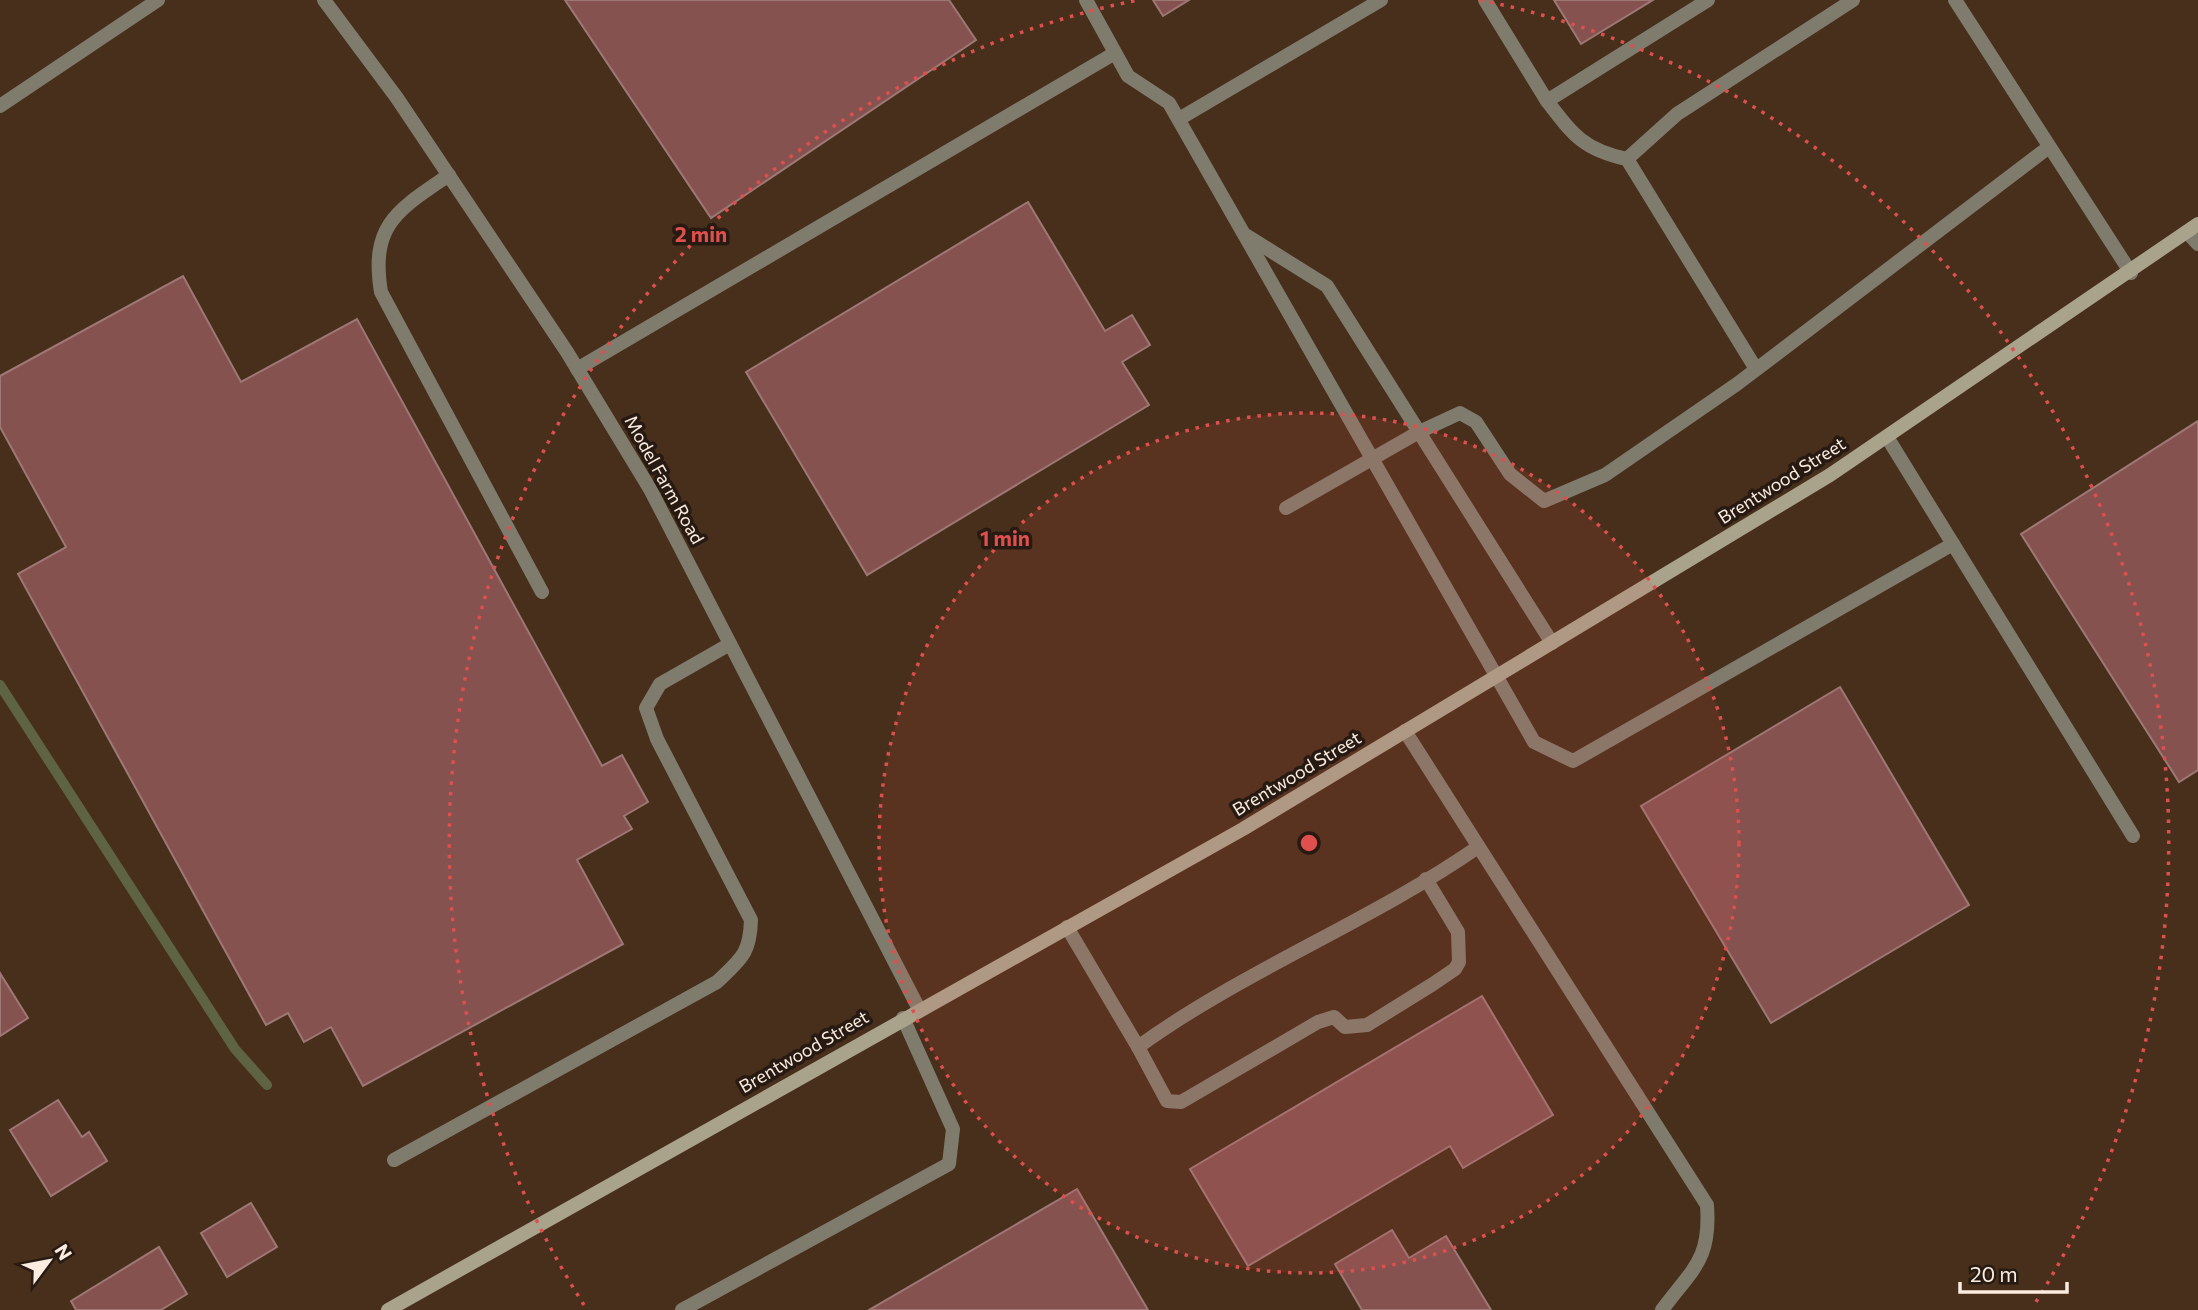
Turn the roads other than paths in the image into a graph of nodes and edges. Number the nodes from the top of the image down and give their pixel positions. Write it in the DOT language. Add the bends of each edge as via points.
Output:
graph roads {
  1 [pos="158,0"];
  2 [pos="324,0"];
  3 [pos="1086,0"];
  4 [pos="1381,0"];
  5 [pos="1485,0"];
  6 [pos="1707,0"];
  7 [pos="1853,0"];
  8 [pos="1955,0"];
  9 [pos="1115,53"];
  10 [pos="1547,101"];
  11 [pos="0,106"];
  12 [pos="1179,119"];
  13 [pos="2049,146"];
  14 [pos="1627,159"];
  15 [pos="449,175"];
  16 [pos="2193,228"];
  17 [pos="1246,236"];
  18 [pos="2198,244"];
  19 [pos="2131,273"];
  20 [pos="578,369"];
  21 [pos="1756,369"];
  22 [pos="1419,432"];
  23 [pos="1887,437"];
  24 [pos="1373,458"];
  25 [pos="1286,508"];
  26 [pos="1953,544"];
  27 [pos="542,592"];
  28 [pos="730,643"];
  29 [pos="1552,643"];
  30 [pos="1498,675"];
  31 [pos="1405,731"];
  32 [pos="2133,836"];
  33 [pos="1478,847"];
  34 [pos="1426,879"];
  35 [pos="1067,927"];
  36 [pos="919,1009"];
  37 [pos="903,1018"];
  38 [pos="1138,1047"];
  39 [pos="394,1160"];
  40 [pos="388,1310"];
  41 [pos="682,1310"];
  42 [pos="1662,1310"];
  1 -- 11 [label="street"];
  2 -- 15 [label="street, Model Farm Road"];
  3 -- 9 [label="street"];
  4 -- 12 [label="street"];
  5 -- 10 [label="street"];
  6 -- 10 [label="street"];
  7 -- 14 [label="street" via="1677,114"];
  8 -- 13 [label="street"];
  9 -- 12 [label="street" via="1128,76 1169,103"];
  9 -- 20 [label="street"];
  10 -- 14 [label="street" via="1575,138 1601,154"];
  12 -- 17 [label="street"];
  13 -- 19 [label="street"];
  13 -- 21 [label="street"];
  14 -- 21 [label="street"];
  15 -- 20 [label="street, Model Farm Road"];
  15 -- 27 [label="street" via="400,209 386,225 377,267 381,292"];
  16 -- 18 [label="street"];
  16 -- 19 [label="main road, Brentwood Street"];
  17 -- 22 [label="street" via="1327,286"];
  17 -- 24 [label="street"];
  19 -- 23 [label="main road, Brentwood Street"];
  20 -- 28 [label="street, Model Farm Road" via="650,489"];
  21 -- 22 [label="street" via="1605,475 1544,501 1510,474 1476,422 1460,413"];
  22 -- 24 [label="street"];
  22 -- 29 [label="street"];
  23 -- 26 [label="street"];
  23 -- 29 [label="main road, Brentwood Street"];
  24 -- 25 [label="street"];
  24 -- 30 [label="street"];
  26 -- 30 [label="street" via="1573,761 1534,742"];
  26 -- 32 [label="street"];
  28 -- 36 [label="street, Model Farm Road"];
  28 -- 39 [label="street" via="660,684 646,708 657,739 751,920 750,943 717,982"];
  29 -- 30 [label="main road, Brentwood Street"];
  30 -- 31 [label="main road, Brentwood Street"];
  31 -- 33 [label="street"];
  31 -- 35 [label="main road, Brentwood Street" via="1243,829"];
  33 -- 34 [label="street"];
  33 -- 42 [label="street" via="1707,1205 1709,1231 1702,1259"];
  34 -- 38 [label="street" via="1291,953"];
  34 -- 38 [label="street" via="1458,932 1459,962 1377,1019 1351,1028 1334,1017 1318,1022 1181,1102 1167,1101"];
  35 -- 36 [label="main road, Brentwood Street"];
  35 -- 38 [label="street"];
  36 -- 37 [label="main road, Brentwood Street"];
  37 -- 40 [label="main road, Brentwood Street"];
  37 -- 41 [label="street" via="953,1129 949,1164"];
}
